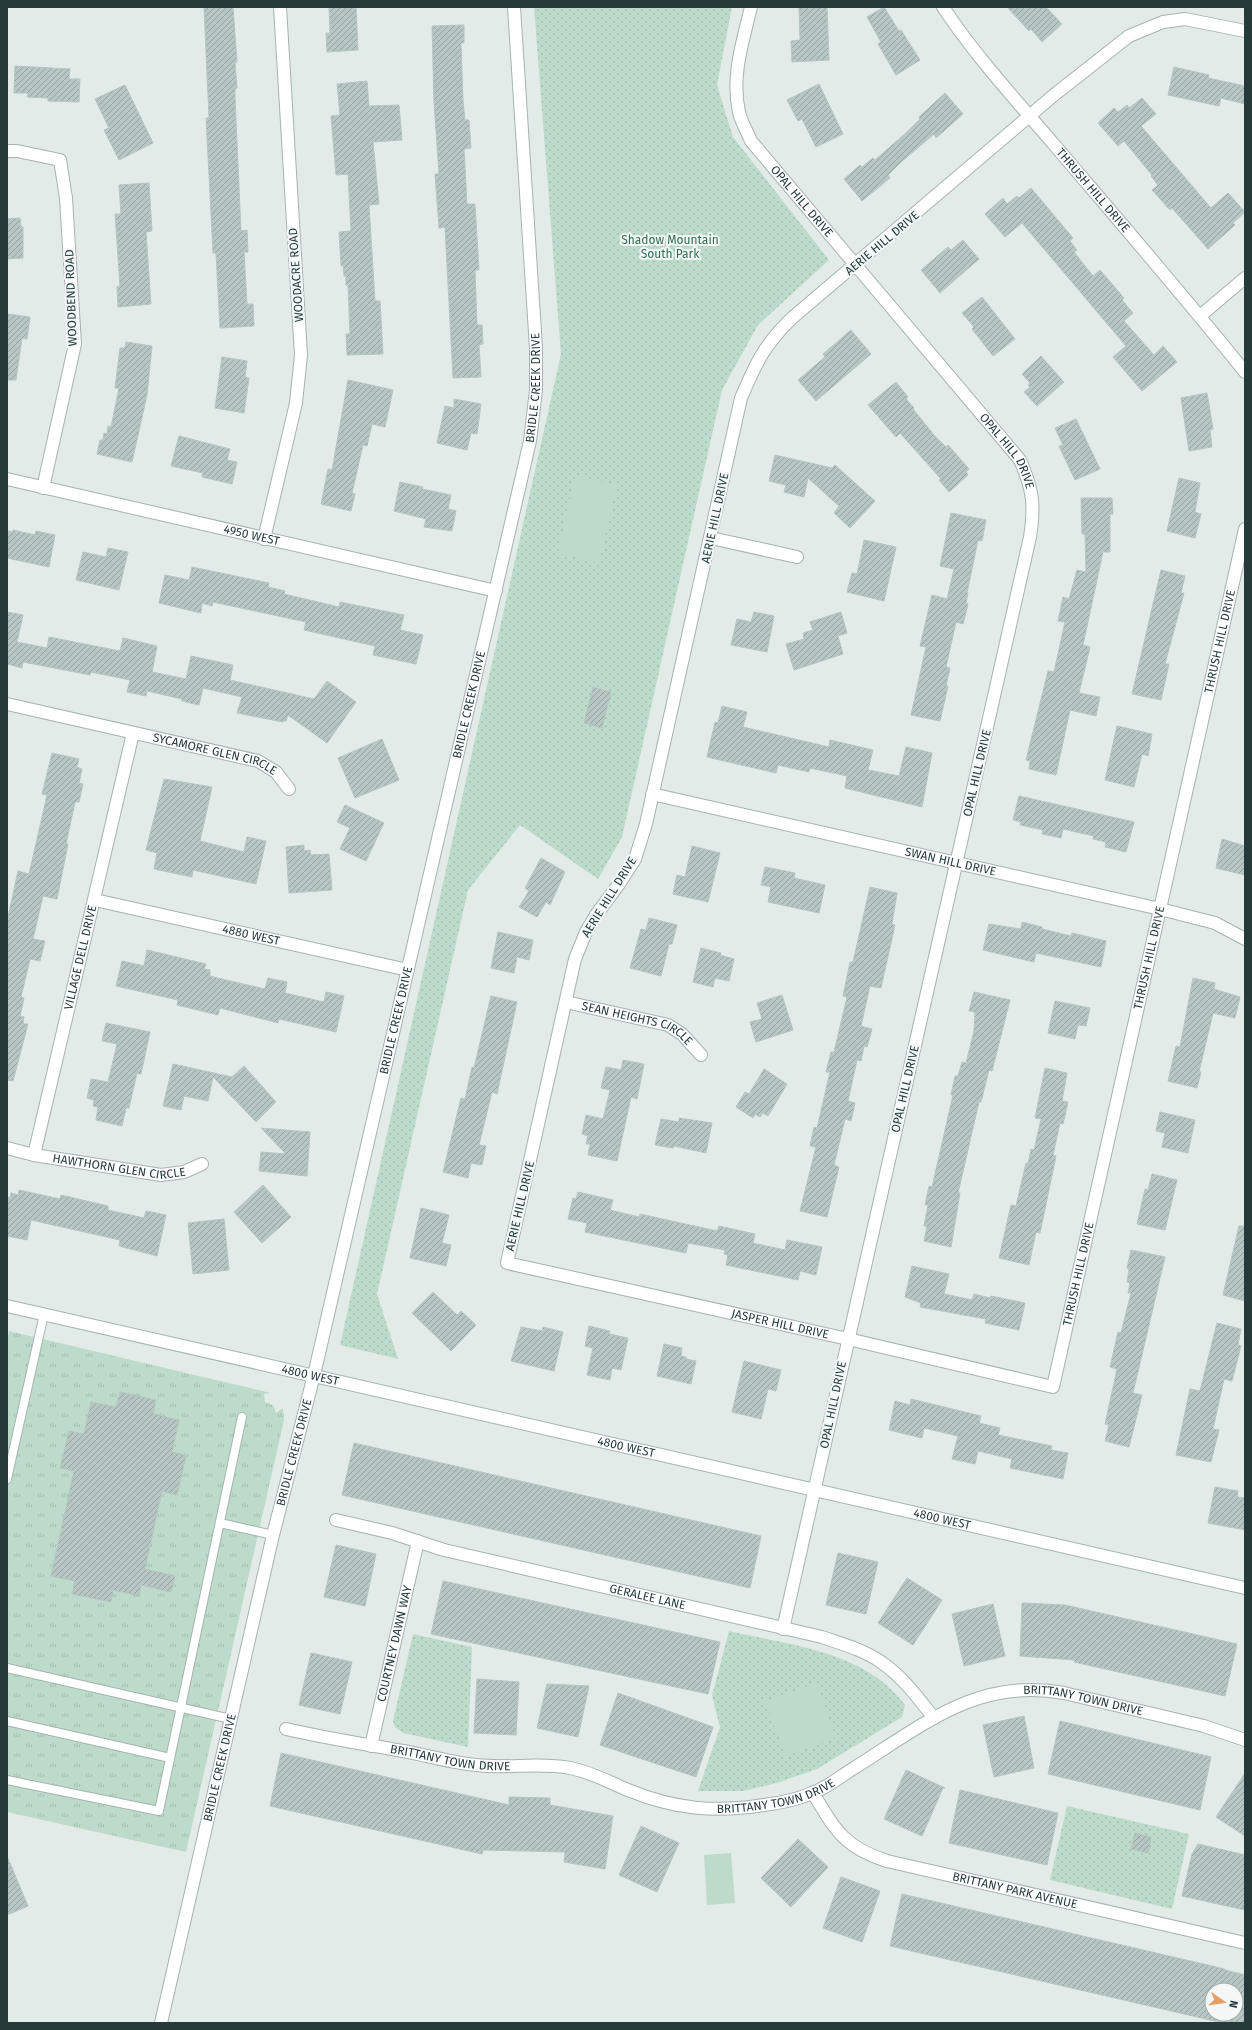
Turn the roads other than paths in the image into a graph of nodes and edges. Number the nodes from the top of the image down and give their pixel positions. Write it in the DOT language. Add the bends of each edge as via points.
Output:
graph roads {
  1 [pos="280,7"];
  2 [pos="514,7"];
  3 [pos="751,7"];
  4 [pos="943,7"];
  5 [pos="1245,31"];
  6 [pos="1030,116"];
  7 [pos="7,150"];
  8 [pos="855,266"];
  9 [pos="1245,278"];
  10 [pos="1200,316"];
  11 [pos="1245,372"];
  12 [pos="7,479"];
  13 [pos="43,488"];
  14 [pos="1245,529"];
  15 [pos="711,538"];
  16 [pos="264,539"];
  17 [pos="797,557"];
  18 [pos="496,591"];
  19 [pos="7,704"];
  20 [pos="133,733"];
  21 [pos="289,789"];
  22 [pos="652,794"];
  23 [pos="957,862"];
  24 [pos="95,900"];
  25 [pos="1160,909"];
  26 [pos="1245,939"];
  27 [pos="408,970"];
  28 [pos="566,1002"];
  29 [pos="701,1055"];
  30 [pos="7,1148"];
  31 [pos="34,1155"];
  32 [pos="202,1164"];
  33 [pos="507,1263"];
  34 [pos="7,1306"];
  35 [pos="44,1314"];
  36 [pos="848,1339"];
  37 [pos="314,1375"];
  38 [pos="1053,1387"];
  39 [pos="242,1416"];
  40 [pos="7,1478"];
  41 [pos="814,1490"];
  42 [pos="336,1520"];
  43 [pos="220,1523"];
  44 [pos="273,1535"];
  45 [pos="418,1541"];
  46 [pos="1245,1588"];
  47 [pos="784,1629"];
  48 [pos="7,1668"];
  49 [pos="181,1707"];
  50 [pos="934,1718"];
  51 [pos="231,1719"];
  52 [pos="7,1720"];
  53 [pos="286,1729"];
  54 [pos="1245,1740"];
  55 [pos="371,1746"];
  56 [pos="170,1758"];
  57 [pos="7,1780"];
  58 [pos="813,1793"];
  59 [pos="1245,1943"];
  60 [pos="161,2023"];
  1 -- 16 [label="street, WOODACRE ROAD" via="301,355 296,403"];
  2 -- 18 [label="street, BRIDLE CREEK DRIVE" via="534,313 536,390 530,441"];
  3 -- 8 [label="street, OPAL HILL DRIVE" via="738,63 736,86 739,113 751,141"];
  4 -- 6 [label="street, THRUSH HILL DRIVE" via="957,28"];
  5 -- 6 [label="street, AERIE HILL DRIVE" via="1185,19 1145,28 1108,51"];
  6 -- 8 [label="street, AERIE HILL DRIVE"];
  6 -- 10 [label="street, THRUSH HILL DRIVE"];
  7 -- 13 [label="street, WOODBEND ROAD" via="60,160 66,198 75,344"];
  8 -- 15 [label="street, AERIE HILL DRIVE" via="792,318 773,337 755,364 741,398"];
  8 -- 23 [label="street, OPAL HILL DRIVE" via="1020,460 1033,494 1030,537"];
  9 -- 10 [label="street"];
  10 -- 11 [label="street, THRUSH HILL DRIVE"];
  12 -- 13 [label="street, 4950 WEST"];
  13 -- 16 [label="street, 4950 WEST"];
  14 -- 25 [label="street, THRUSH HILL DRIVE"];
  15 -- 17 [label="street"];
  15 -- 22 [label="street, AERIE HILL DRIVE"];
  16 -- 18 [label="street, 4950 WEST"];
  18 -- 27 [label="street, BRIDLE CREEK DRIVE"];
  19 -- 20 [label="street, SYCAMORE GLEN CIRCLE"];
  20 -- 21 [label="street, SYCAMORE GLEN CIRCLE" via="258,761 276,772"];
  20 -- 24 [label="street, VILLAGE DELL DRIVE"];
  22 -- 23 [label="street, SWAN HILL DRIVE"];
  22 -- 28 [label="street, AERIE HILL DRIVE" via="646,824 634,859 586,932 575,960"];
  23 -- 25 [label="street, SWAN HILL DRIVE"];
  23 -- 36 [label="street, OPAL HILL DRIVE"];
  24 -- 27 [label="street, 4880 WEST"];
  24 -- 31 [label="street, VILLAGE DELL DRIVE"];
  25 -- 26 [label="street, SWAN HILL DRIVE" via="1215,924"];
  25 -- 38 [label="street, THRUSH HILL DRIVE"];
  27 -- 37 [label="street, BRIDLE CREEK DRIVE"];
  28 -- 29 [label="street, SEAN HEIGHTS CIRCLE" via="668,1025 682,1034"];
  28 -- 33 [label="street, AERIE HILL DRIVE"];
  30 -- 31 [label="street"];
  31 -- 32 [label="street, HAWTHORN GLEN CIRCLE" via="160,1175 184,1172"];
  33 -- 36 [label="street, JASPER HILL DRIVE"];
  34 -- 35 [label="street, 4800 WEST"];
  35 -- 37 [label="street, 4800 WEST"];
  35 -- 40 [label="lane"];
  36 -- 38 [label="street, JASPER HILL DRIVE"];
  36 -- 41 [label="street, OPAL HILL DRIVE"];
  37 -- 41 [label="street, 4800 WEST"];
  37 -- 44 [label="street, BRIDLE CREEK DRIVE"];
  39 -- 43 [label="lane"];
  41 -- 46 [label="street, 4800 WEST"];
  41 -- 47 [label="street, OPAL HILL DRIVE"];
  42 -- 45 [label="street, GERALEE LANE"];
  43 -- 44 [label="lane"];
  43 -- 49 [label="lane"];
  44 -- 51 [label="street, BRIDLE CREEK DRIVE"];
  45 -- 47 [label="street, GERALEE LANE" via="444,1550"];
  45 -- 55 [label="street, COURTNEY DAWN WAY"];
  47 -- 50 [label="street, GERALEE LANE" via="822,1637 855,1648 881,1662 907,1684"];
  48 -- 49 [label="lane"];
  49 -- 51 [label="lane"];
  49 -- 56 [label="lane"];
  50 -- 54 [label="street, BRITTANY TOWN DRIVE" via="987,1694 1042,1689 1196,1724"];
  50 -- 58 [label="street, BRITTANY TOWN DRIVE"];
  51 -- 60 [label="street, BRIDLE CREEK DRIVE"];
  52 -- 56 [label="lane"];
  53 -- 55 [label="street, BRITTANY TOWN DRIVE"];
  55 -- 58 [label="street, BRITTANY TOWN DRIVE" via="474,1765 569,1768 591,1774 654,1800 710,1810 766,1805"];
  56 -- 57 [label="lane" via="159,1811"];
  58 -- 59 [label="street, BRITTANY PARK AVENUE" via="844,1840 865,1854"];
}
